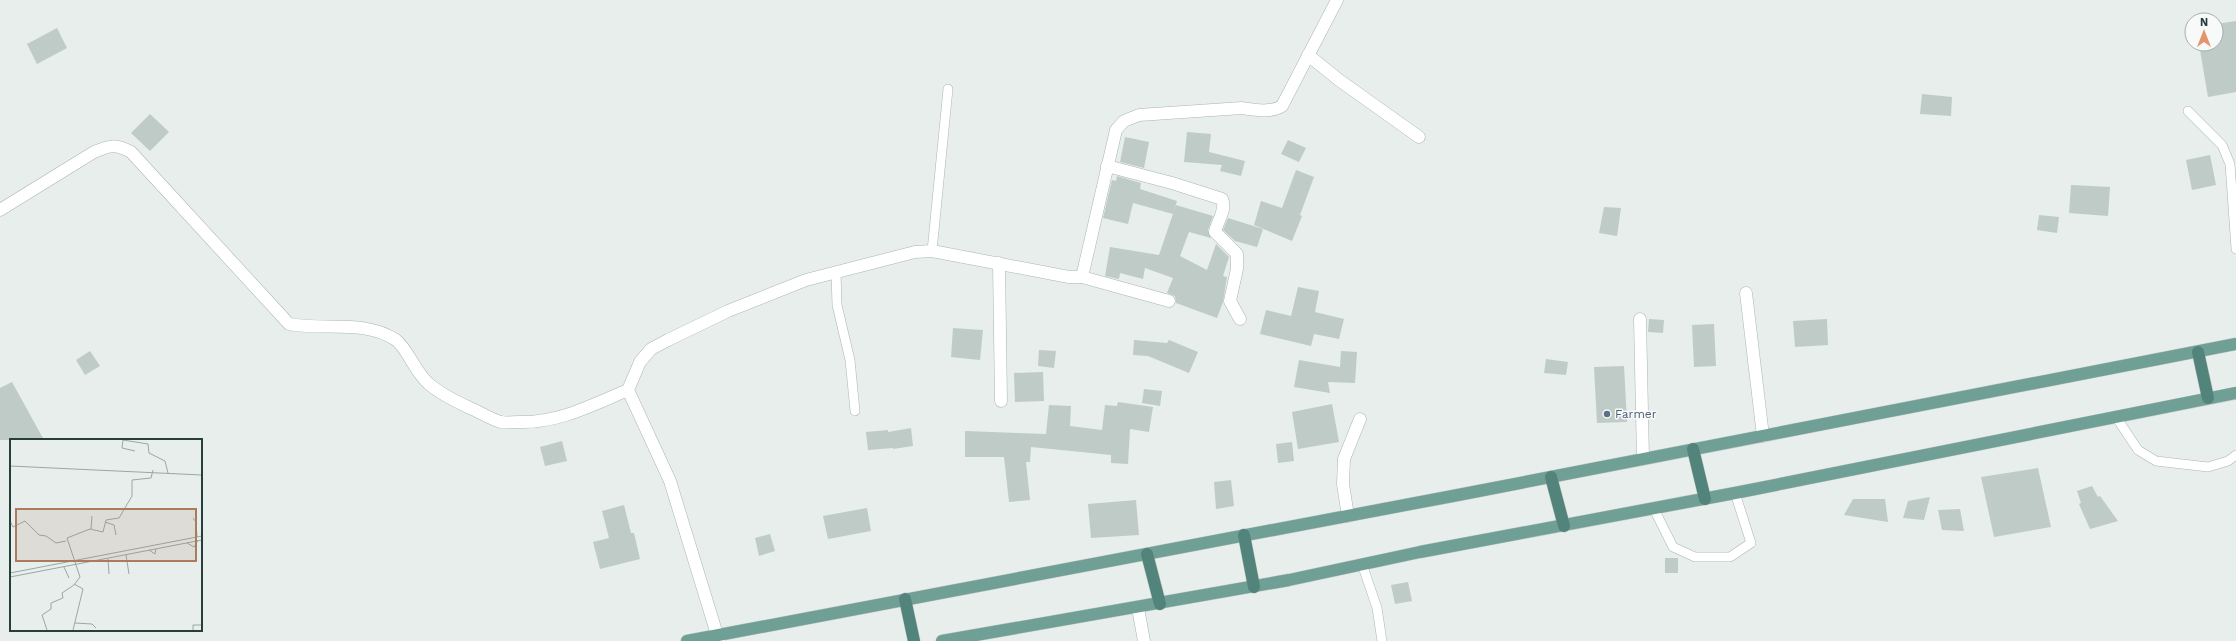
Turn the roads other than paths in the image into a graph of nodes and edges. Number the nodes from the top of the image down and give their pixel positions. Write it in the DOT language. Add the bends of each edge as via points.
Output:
graph roads {
  1 [pos="1337,0"];
  2 [pos="1308,55"];
  3 [pos="948,89"];
  4 [pos="2188,112"];
  5 [pos="1419,137"];
  6 [pos="1107,166"];
  7 [pos="0,210"];
  8 [pos="2236,248"];
  9 [pos="932,250"];
  10 [pos="999,263"];
  11 [pos="836,272"];
  12 [pos="1082,277"];
  13 [pos="1746,293"];
  14 [pos="1169,301"];
  15 [pos="1240,319"];
  16 [pos="1640,319"];
  17 [pos="2236,344"];
  18 [pos="2198,352"];
  19 [pos="628,390"];
  20 [pos="2236,393"];
  21 [pos="2208,398"];
  22 [pos="1001,401"];
  23 [pos="855,411"];
  24 [pos="2116,417"];
  25 [pos="1360,420"];
  26 [pos="1763,436"];
  27 [pos="1693,449"];
  28 [pos="2236,455"];
  29 [pos="1643,459"];
  30 [pos="1551,477"];
  31 [pos="1735,493"];
  32 [pos="1705,499"];
  33 [pos="1654,509"];
  34 [pos="1348,516"];
  35 [pos="1564,526"];
  36 [pos="1244,535"];
  37 [pos="1147,554"];
  38 [pos="1362,564"];
  39 [pos="1254,587"];
  40 [pos="905,599"];
  41 [pos="1160,604"];
  42 [pos="1138,608"];
  43 [pos="719,638"];
  44 [pos="687,641"];
  45 [pos="914,641"];
  46 [pos="942,641"];
  47 [pos="1144,641"];
  48 [pos="1382,641"];
  1 -- 2 [label="street"];
  2 -- 5 [label="street"];
  2 -- 6 [label="street" via="1282,106 1278,109 1259,111 1242,108 1139,115 1124,121 1116,130"];
  3 -- 9 [label="lane"];
  4 -- 8 [label="lane" via="2222,145 2230,164"];
  6 -- 12 [label="street"];
  6 -- 15 [label="street" via="1222,199 1222,214 1215,232 1237,254 1237,269 1230,302"];
  7 -- 19 [label="street" via="94,152 109,146 120,146 132,152 289,324 375,330 397,340 415,370 429,384 464,405 501,422 537,423 569,415"];
  9 -- 10 [label="street"];
  9 -- 11 [label="street"];
  10 -- 12 [label="street" via="1069,277"];
  10 -- 22 [label="street"];
  11 -- 19 [label="street" via="806,280 728,312 651,349 640,362"];
  11 -- 23 [label="lane" via="837,305 850,360"];
  12 -- 14 [label="street"];
  13 -- 26 [label="street"];
  16 -- 29 [label="street"];
  17 -- 18 [label="main road"];
  18 -- 21 [label="highway"];
  18 -- 26 [label="main road"];
  19 -- 43 [label="street" via="670,481"];
  20 -- 21 [label="main road"];
  21 -- 24 [label="main road"];
  24 -- 28 [label="lane" via="2138,450 2156,461 2208,467 2228,461"];
  24 -- 31 [label="main road"];
  25 -- 34 [label="street" via="1344,459 1342,484"];
  26 -- 27 [label="main road"];
  27 -- 29 [label="main road"];
  27 -- 32 [label="highway"];
  29 -- 30 [label="main road"];
  30 -- 34 [label="main road"];
  30 -- 35 [label="highway"];
  31 -- 32 [label="main road"];
  31 -- 33 [label="lane" via="1752,543 1730,557 1695,557 1673,547"];
  32 -- 33 [label="main road"];
  33 -- 35 [label="main road"];
  34 -- 36 [label="main road"];
  35 -- 38 [label="main road"];
  36 -- 37 [label="main road"];
  36 -- 39 [label="highway"];
  37 -- 40 [label="main road"];
  37 -- 41 [label="highway"];
  38 -- 39 [label="main road"];
  38 -- 48 [label="lane" via="1377,608"];
  39 -- 41 [label="main road"];
  40 -- 43 [label="main road"];
  40 -- 45 [label="highway"];
  41 -- 42 [label="main road"];
  42 -- 46 [label="main road"];
  42 -- 47 [label="street"];
  43 -- 44 [label="main road"];
}
